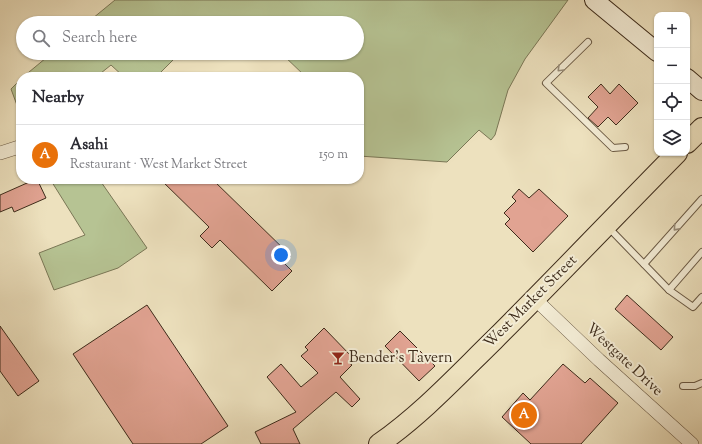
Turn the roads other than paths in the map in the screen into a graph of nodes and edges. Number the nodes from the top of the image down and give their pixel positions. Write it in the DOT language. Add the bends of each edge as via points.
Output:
graph roads {
  1 [pos="594,0"];
  2 [pos="588,42"];
  3 [pos="654,50"];
  4 [pos="690,81"];
  5 [pos="702,91"];
  6 [pos="625,147"];
  7 [pos="16,148"];
  8 [pos="0,153"];
  9 [pos="674,156"];
  10 [pos="702,199"];
  11 [pos="607,226"];
  12 [pos="702,252"];
  13 [pos="644,264"];
  14 [pos="669,290"];
  15 [pos="702,297"];
  16 [pos="535,300"];
  17 [pos="702,383"];
  18 [pos="683,386"];
  19 [pos="379,444"];
  20 [pos="692,444"];
  1 -- 3 [label="street"];
  2 -- 6 [label="lane, one-way" via="546,83 613,148"];
  4 -- 5 [label="street"];
  7 -- 8 [label="street"];
  9 -- 11 [label="main road, West Market Street"];
  10 -- 13 [label="lane, one-way"];
  11 -- 13 [label="lane"];
  11 -- 16 [label="main road, West Market Street"];
  12 -- 14 [label="lane"];
  13 -- 14 [label="lane"];
  14 -- 15 [label="lane" via="693,307"];
  16 -- 19 [label="main road, West Market Street" via="430,403"];
  16 -- 20 [label="street, Westgate Drive"];
  17 -- 18 [label="lane"];
}
